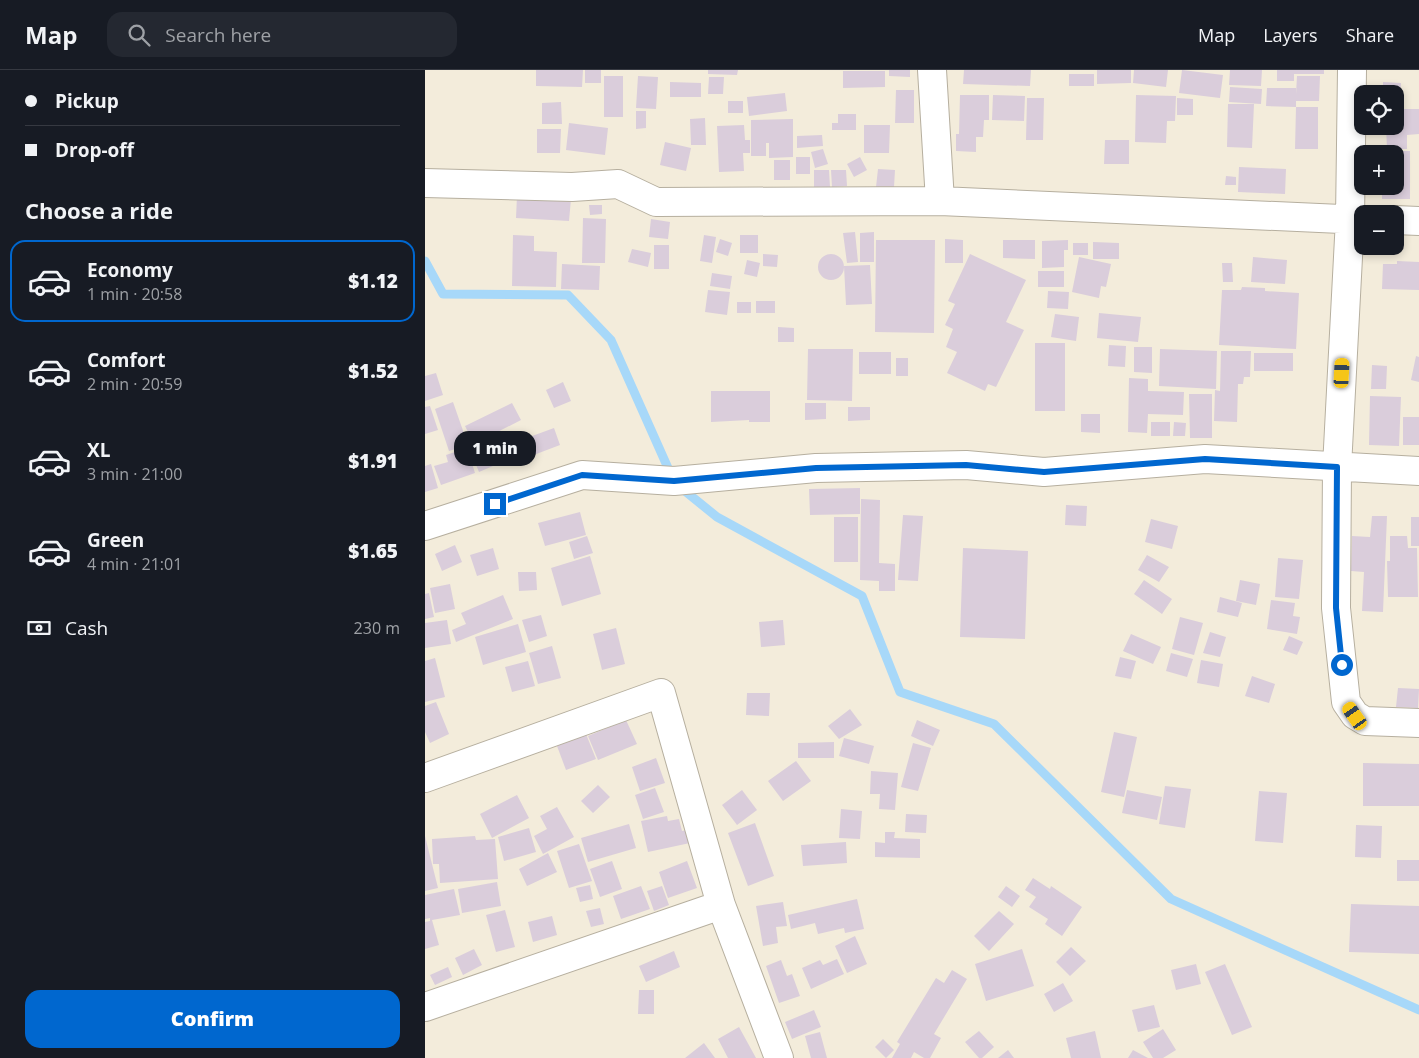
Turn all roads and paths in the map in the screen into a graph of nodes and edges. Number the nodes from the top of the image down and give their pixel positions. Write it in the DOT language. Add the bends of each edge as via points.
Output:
graph roads {
  1 [pos="932,70"];
  2 [pos="1353,70"];
  3 [pos="425,183"];
  4 [pos="940,201"];
  5 [pos="1356,205"];
  6 [pos="1354,220"];
  7 [pos="1404,220"];
  8 [pos="1419,221"];
  9 [pos="1354,246"];
  10 [pos="1337,467"];
  11 [pos="1419,471"];
  12 [pos="425,526"];
  13 [pos="1419,723"];
  14 [pos="425,778"];
  15 [pos="721,905"];
  16 [pos="425,1007"];
  17 [pos="779,1058"];
  1 -- 4 [label="street"];
  2 -- 5 [label="street"];
  3 -- 4 [label="street" via="572,187 618,184 656,202"];
  4 -- 6 [label="street"];
  7 -- 8 [label="street"];
  9 -- 10 [label="street"];
  10 -- 11 [label="street"];
  10 -- 12 [label="street" via="1205,459 1044,472 966,465 816,468 674,481 582,475"];
  10 -- 13 [label="street" via="1336,608 1346,702 1355,716 1365,720"];
  14 -- 15 [label="street" via="661,693"];
  15 -- 16 [label="street"];
  15 -- 17 [label="street"];
}
